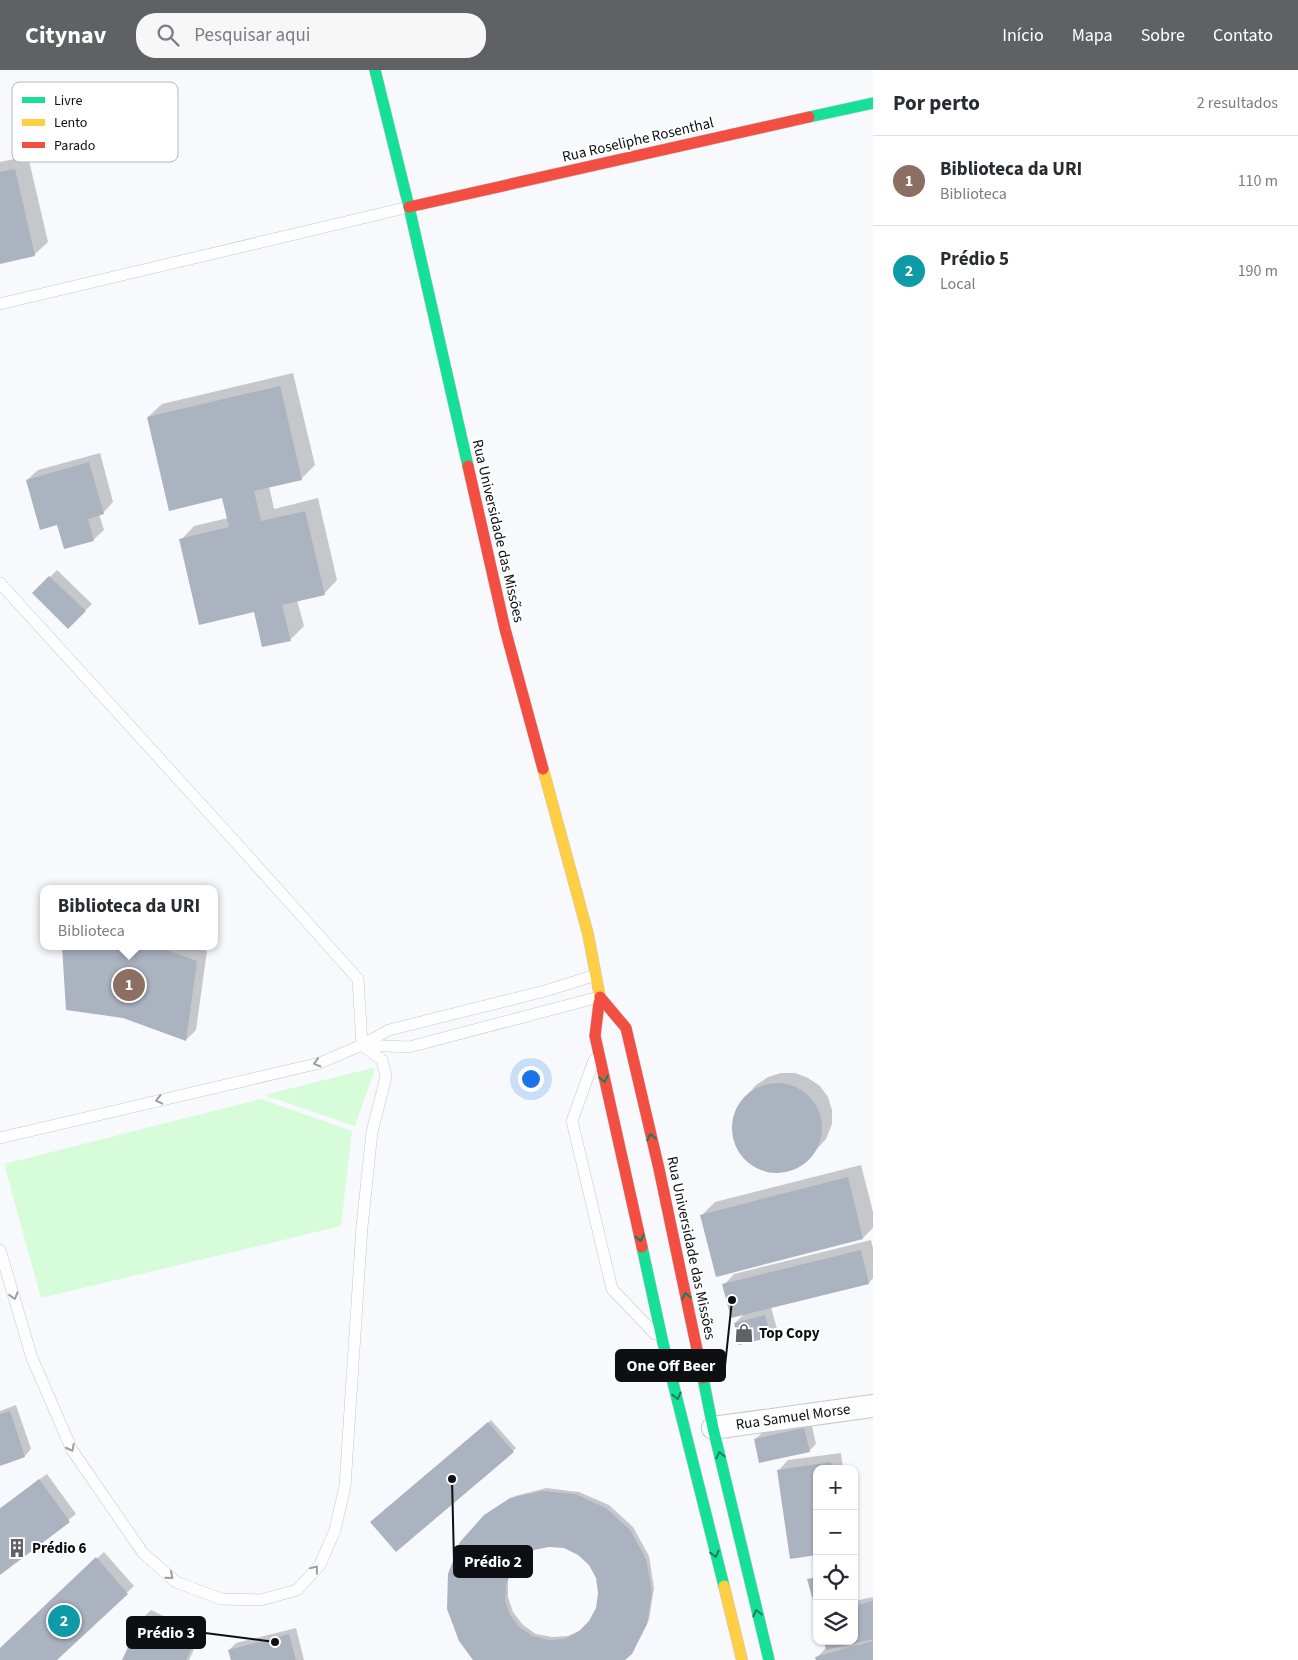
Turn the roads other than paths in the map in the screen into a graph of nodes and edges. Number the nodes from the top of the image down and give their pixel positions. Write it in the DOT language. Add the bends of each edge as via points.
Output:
graph roads {
  1 [pos="375,70"];
  2 [pos="873,103"];
  3 [pos="409,207"];
  4 [pos="0,304"];
  5 [pos="0,584"];
  6 [pos="596,975"];
  7 [pos="600,997"];
  8 [pos="362,1045"];
  9 [pos="598,1049"];
  10 [pos="0,1138"];
  11 [pos="0,1250"];
  12 [pos="664,1343"];
  13 [pos="873,1406"];
  14 [pos="713,1428"];
  15 [pos="742,1660"];
  16 [pos="769,1660"];
  1 -- 3 [label="main road, Rua Universidade das Missões"];
  2 -- 3 [label="main road, Rua Roseliphe Rosenthal"];
  3 -- 4 [label="lane"];
  3 -- 6 [label="main road, Rua Universidade das Missões" via="505,629 588,934"];
  5 -- 8 [label="lane" via="358,979"];
  6 -- 7 [label="main road, Rua Universidade das Missões"];
  6 -- 8 [label="lane" via="389,1030"];
  7 -- 8 [label="lane" via="409,1047"];
  7 -- 9 [label="main road, Rua Universidade das Missões" via="595,1036"];
  14 -- 7 [label="main road, Rua Universidade das Missões, one-way" via="626,1028"];
  8 -- 10 [label="lane, one-way" via="320,1063"];
  11 -- 8 [label="lane, one-way" via="32,1358 72,1450 143,1553 176,1582 221,1598 261,1600 297,1590 320,1565 335,1530 345,1486 362,1227 372,1132 386,1077 382,1060"];
  9 -- 12 [label="main road, Rua Universidade das Missões, one-way"];
  9 -- 12 [label="lane" via="572,1121 612,1289"];
  12 -- 15 [label="main road, Rua Universidade das Missões, one-way"];
  13 -- 14 [label="street, Rua Samuel Morse"];
  16 -- 14 [label="main road, Rua Universidade das Missões, one-way"];
}
